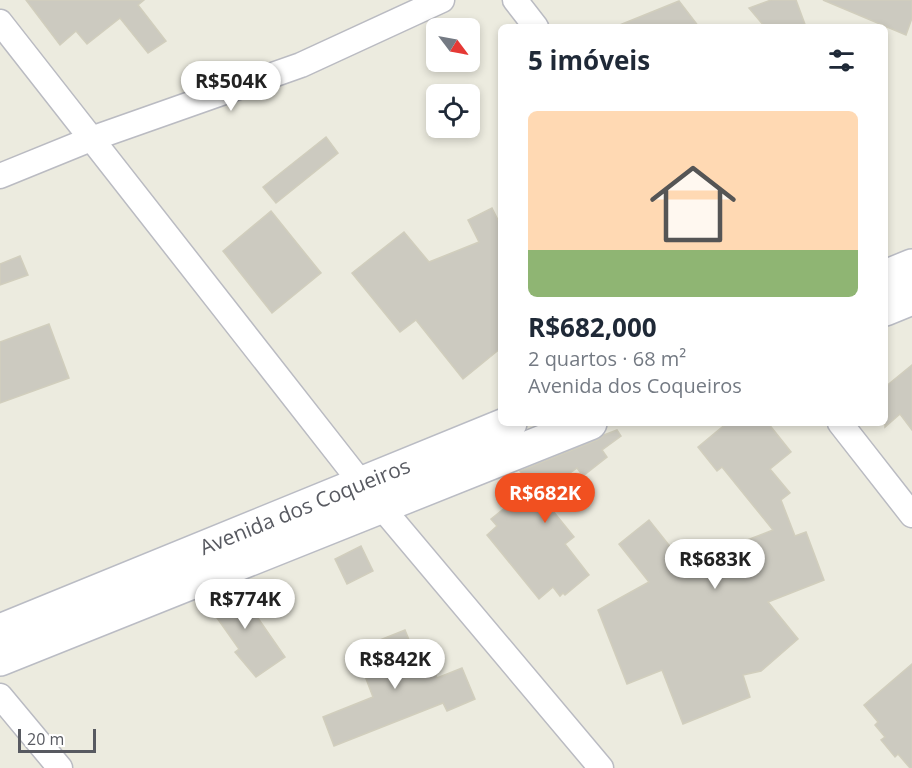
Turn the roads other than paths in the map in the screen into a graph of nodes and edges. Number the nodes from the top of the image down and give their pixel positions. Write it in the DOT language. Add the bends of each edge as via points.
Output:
graph roads {
  1 [pos="442,0"];
  2 [pos="515,0"];
  3 [pos="0,22"];
  4 [pos="534,24"];
  5 [pos="91,139"];
  6 [pos="0,176"];
  7 [pos="912,266"];
  8 [pos="888,276"];
  9 [pos="912,298"];
  10 [pos="888,308"];
  11 [pos="504,426"];
  12 [pos="581,426"];
  13 [pos="842,426"];
  14 [pos="371,496"];
  15 [pos="912,515"];
  16 [pos="0,631"];
  17 [pos="0,659"];
  18 [pos="0,696"];
  19 [pos="60,768"];
  20 [pos="601,768"];
  1 -- 5 [label="street" via="301,65"];
  2 -- 4 [label="street"];
  3 -- 5 [label="street"];
  5 -- 6 [label="street"];
  5 -- 14 [label="street"];
  7 -- 8 [label="main road"];
  9 -- 10 [label="main road"];
  11 -- 14 [label="main road, Avenida dos Coqueiros"];
  12 -- 14 [label="main road, Avenida dos Coqueiros"];
  13 -- 15 [label="street"];
  14 -- 16 [label="main road, Avenida dos Coqueiros"];
  14 -- 17 [label="main road, Avenida dos Coqueiros"];
  14 -- 20 [label="street"];
  18 -- 19 [label="street"];
}
